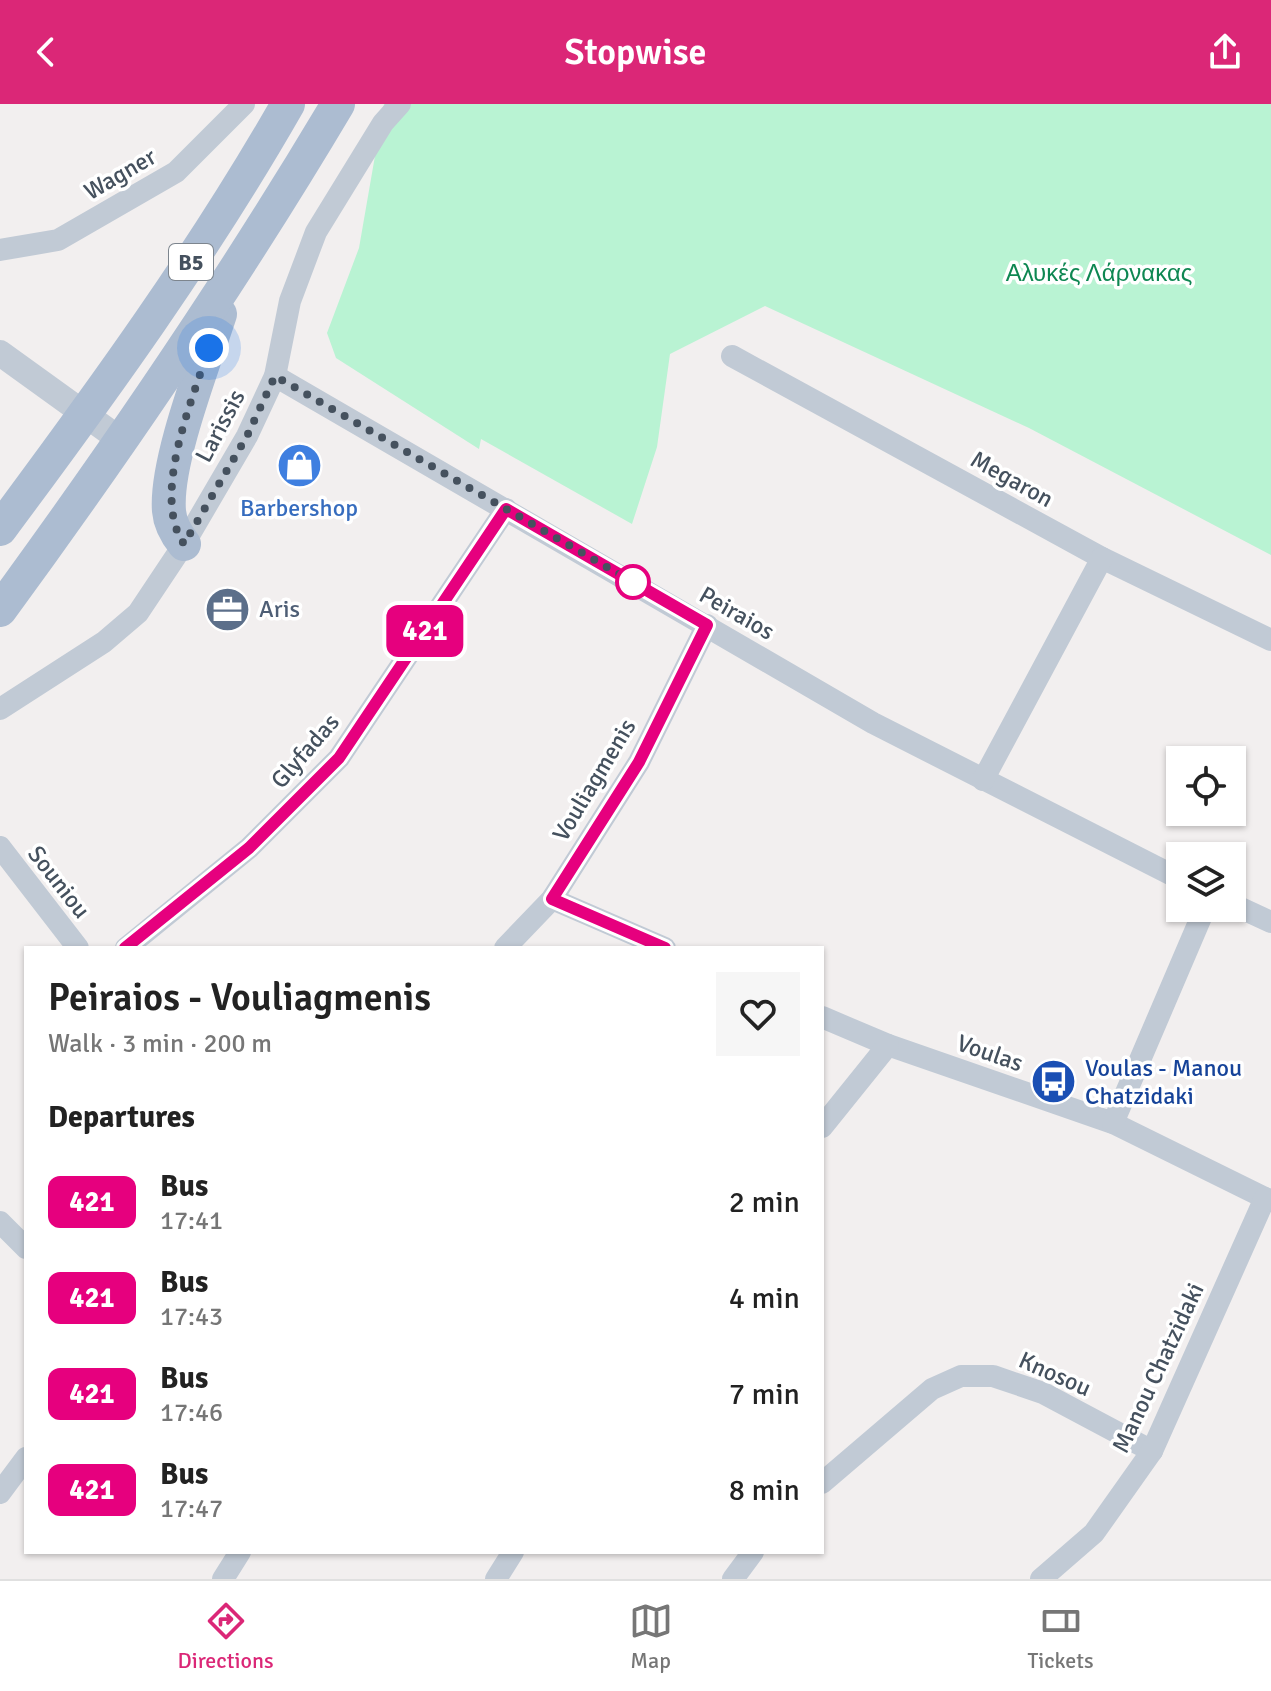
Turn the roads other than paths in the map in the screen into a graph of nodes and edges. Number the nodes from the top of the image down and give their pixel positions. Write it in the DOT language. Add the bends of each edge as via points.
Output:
graph roads {
  1 [pos="244,104"];
  2 [pos="288,104"];
  3 [pos="338,104"];
  4 [pos="400,104"];
  5 [pos="0,250"];
  6 [pos="232,276"];
  7 [pos="0,353"];
  8 [pos="732,356"];
  9 [pos="275,376"];
  10 [pos="85,414"];
  11 [pos="122,441"];
  12 [pos="506,509"];
  13 [pos="0,529"];
  14 [pos="184,544"];
  15 [pos="1102,558"];
  16 [pos="0,610"];
  17 [pos="707,625"];
  18 [pos="1271,640"];
  19 [pos="0,709"];
  20 [pos="983,780"];
  21 [pos="0,847"];
  22 [pos="1166,872"];
  23 [pos="552,899"];
  24 [pos="1246,910"];
  25 [pos="1199,922"];
  26 [pos="1271,922"];
  27 [pos="76,946"];
  28 [pos="128,946"];
  29 [pos="507,946"];
  30 [pos="660,946"];
  31 [pos="824,1018"];
  32 [pos="888,1045"];
  33 [pos="1113,1123"];
  34 [pos="824,1125"];
  35 [pos="1268,1199"];
  36 [pos="0,1222"];
  37 [pos="24,1246"];
  38 [pos="1152,1451"];
  39 [pos="24,1461"];
  40 [pos="824,1481"];
  41 [pos="0,1493"];
  42 [pos="239,1554"];
  43 [pos="512,1554"];
  44 [pos="752,1554"];
  45 [pos="223,1579"];
  46 [pos="496,1579"];
  47 [pos="733,1579"];
  48 [pos="1041,1579"];
  1 -- 5 [label="street, Wagner" via="176,172 58,240"];
  2 -- 10 [label="main road, B5" via="235,198"];
  3 -- 6 [label="main road, B5"];
  4 -- 9 [label="street, Larissis" via="316,232 290,301"];
  6 -- 11 [label="main road, B5"];
  6 -- 14 [label="main road" via="170,479 169,511"];
  7 -- 10 [label="street"];
  8 -- 15 [label="street, Megaron"];
  9 -- 12 [label="street, Peiraios"];
  9 -- 14 [label="street, Larissis"];
  10 -- 11 [label="street"];
  10 -- 13 [label="main road, B5"];
  11 -- 16 [label="main road, B5"];
  12 -- 17 [label="street, Peiraios"];
  12 -- 28 [label="street, Glyfadas" via="339,758 249,848"];
  14 -- 19 [label="street, Larissis" via="138,613 104,642"];
  15 -- 18 [label="street, Megaron"];
  15 -- 20 [label="street"];
  17 -- 20 [label="street, Peiraios" via="873,723"];
  17 -- 23 [label="street, Vouliagmenis" via="639,762"];
  20 -- 22 [label="street, Peiraios"];
  21 -- 27 [label="street, Souniou"];
  23 -- 29 [label="street, Vouliagmenis"];
  23 -- 30 [label="street"];
  24 -- 26 [label="street"];
  25 -- 33 [label="street"];
  31 -- 32 [label="street, Voulas"];
  32 -- 33 [label="street, Voulas"];
  32 -- 34 [label="street"];
  33 -- 35 [label="street, Voulas"];
  35 -- 38 [label="street, Manou Chatzidaki"];
  36 -- 37 [label="street"];
  38 -- 40 [label="street, Knosou" via="1043,1393 993,1376 961,1376 932,1389"];
  38 -- 48 [label="street, Manou Chatzidaki" via="1094,1533"];
  39 -- 41 [label="street"];
  42 -- 45 [label="street"];
  43 -- 46 [label="street"];
  44 -- 47 [label="street"];
}
